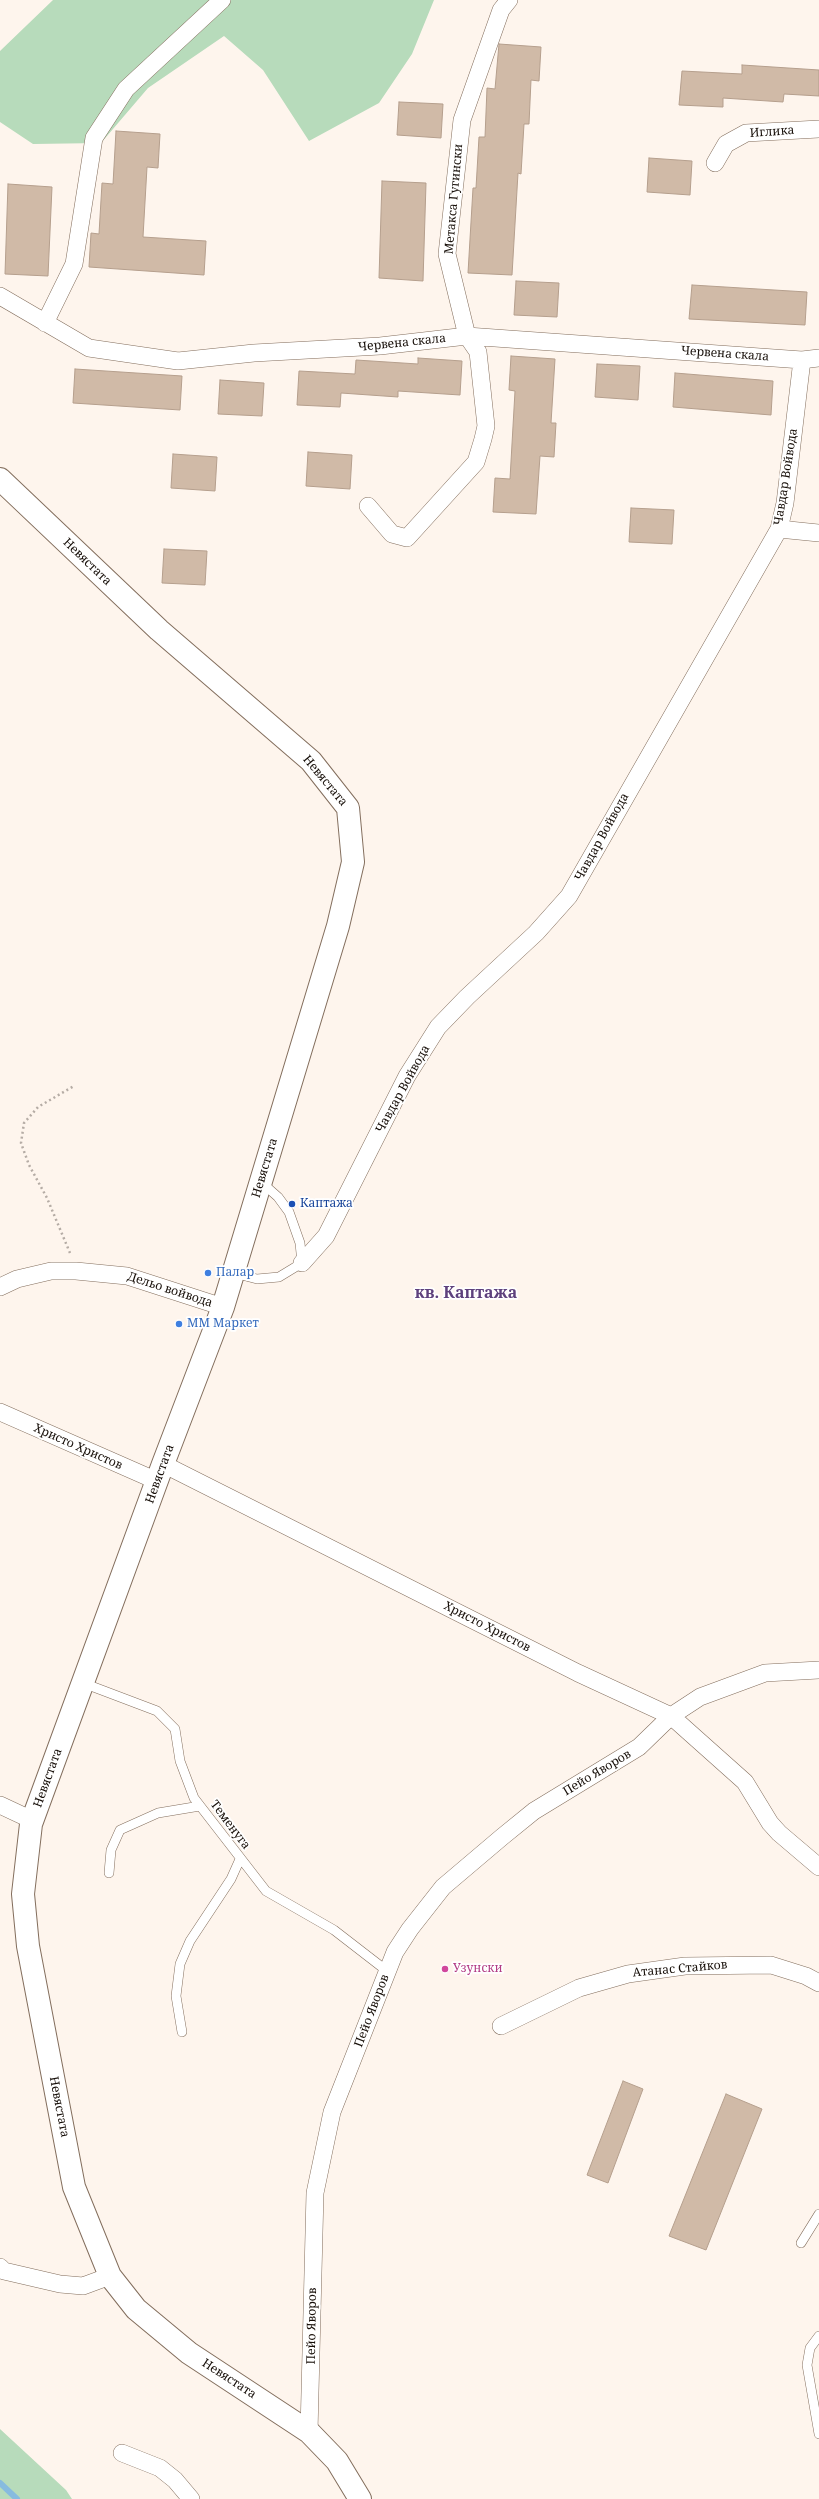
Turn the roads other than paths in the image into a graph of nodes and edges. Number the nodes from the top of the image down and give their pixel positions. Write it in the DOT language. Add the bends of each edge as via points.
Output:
graph roads {
  1 [pos="222,0"];
  2 [pos="508,0"];
  3 [pos="819,129"];
  4 [pos="715,163"];
  5 [pos="1,299"];
  6 [pos="45,323"];
  7 [pos="467,336"];
  8 [pos="819,358"];
  9 [pos="802,360"];
  10 [pos="0,479"];
  11 [pos="368,506"];
  12 [pos="779,529"];
  13 [pos="819,533"];
  14 [pos="261,1182"];
  15 [pos="302,1263"];
  16 [pos="234,1273"];
  17 [pos="0,1287"];
  18 [pos="223,1307"];
  19 [pos="0,1412"];
  20 [pos="160,1473"];
  21 [pos="819,1670"];
  22 [pos="83,1683"];
  23 [pos="671,1716"];
  24 [pos="0,1805"];
  25 [pos="200,1806"];
  26 [pos="32,1820"];
  27 [pos="240,1859"];
  28 [pos="819,1867"];
  29 [pos="109,1873"];
  30 [pos="387,1971"];
  31 [pos="819,1983"];
  32 [pos="501,2026"];
  33 [pos="182,2032"];
  34 [pos="819,2214"];
  35 [pos="801,2243"];
  36 [pos="0,2267"];
  37 [pos="110,2276"];
  38 [pos="819,2336"];
  39 [pos="309,2432"];
  40 [pos="819,2434"];
  41 [pos="122,2453"];
  42 [pos="192,2499"];
  43 [pos="360,2499"];
  1 -- 6 [label="street" via="126,89 94,138 74,264"];
  2 -- 7 [label="street, Метакса Гугински" via="501,10 462,120 447,254"];
  3 -- 4 [label="street, Иглика" via="746,133 726,144"];
  5 -- 6 [label="street, Червена скала"];
  6 -- 7 [label="street, Червена скала" via="88,348 178,362 254,353 380,346"];
  7 -- 9 [label="street, Червена скала"];
  7 -- 11 [label="street, Метакса Гугински" via="478,352 486,426 476,462 407,538 392,534"];
  8 -- 9 [label="street, Червена скала"];
  9 -- 12 [label="street, Чавдар Войвода" via="785,503"];
  10 -- 14 [label="street, Невястата" via="159,630 311,761 348,808 353,862 338,926"];
  12 -- 13 [label="street"];
  12 -- 15 [label="street, Чавдар Войвода" via="569,896 536,933 438,1027 407,1076 326,1236"];
  14 -- 15 [label="lane" via="278,1197 289,1212 300,1243"];
  14 -- 16 [label="street, Невястата"];
  15 -- 16 [label="lane" via="279,1277 256,1279"];
  16 -- 18 [label="street, Невястата"];
  17 -- 18 [label="street, Дельо войвода" via="17,1279 51,1271 76,1271 127,1276"];
  18 -- 20 [label="street, Невястата"];
  19 -- 20 [label="street, Христо Христов"];
  20 -- 22 [label="street, Невястата"];
  20 -- 23 [label="street, Христо Христов"];
  21 -- 23 [label="street" via="766,1673 700,1697"];
  22 -- 25 [label="lane, Теменуга" via="157,1711 174,1729 180,1761 194,1798"];
  22 -- 26 [label="street, Невястата"];
  23 -- 28 [label="street, Христо Христов" via="746,1782 779,1833"];
  23 -- 30 [label="street, Пейо Яворов" via="639,1748 534,1811 443,1887 410,1929 395,1952"];
  24 -- 26 [label="street"];
  25 -- 27 [label="lane, Теменуга"];
  25 -- 29 [label="lane" via="158,1813 120,1830 111,1850"];
  26 -- 37 [label="street, Невястата" via="23,1894 28,1946 74,2187"];
  27 -- 30 [label="lane, Теменуга" via="266,1891 334,1930"];
  27 -- 33 [label="lane" via="231,1879 190,1941 180,1964 176,1996"];
  30 -- 39 [label="street, Пейо Яворов" via="332,2112 315,2193"];
  31 -- 32 [label="street, Атанас Стайков" via="771,1965 678,1967 628,1974 579,1988"];
  34 -- 35 [label="lane"];
  36 -- 37 [label="street" via="60,2284 83,2286"];
  37 -- 39 [label="street, Невястата" via="136,2309 189,2353"];
  38 -- 40 [label="lane" via="810,2348 807,2365"];
  39 -- 43 [label="street, Невястата" via="337,2461"];
  41 -- 42 [label="street" via="160,2468"];
}
